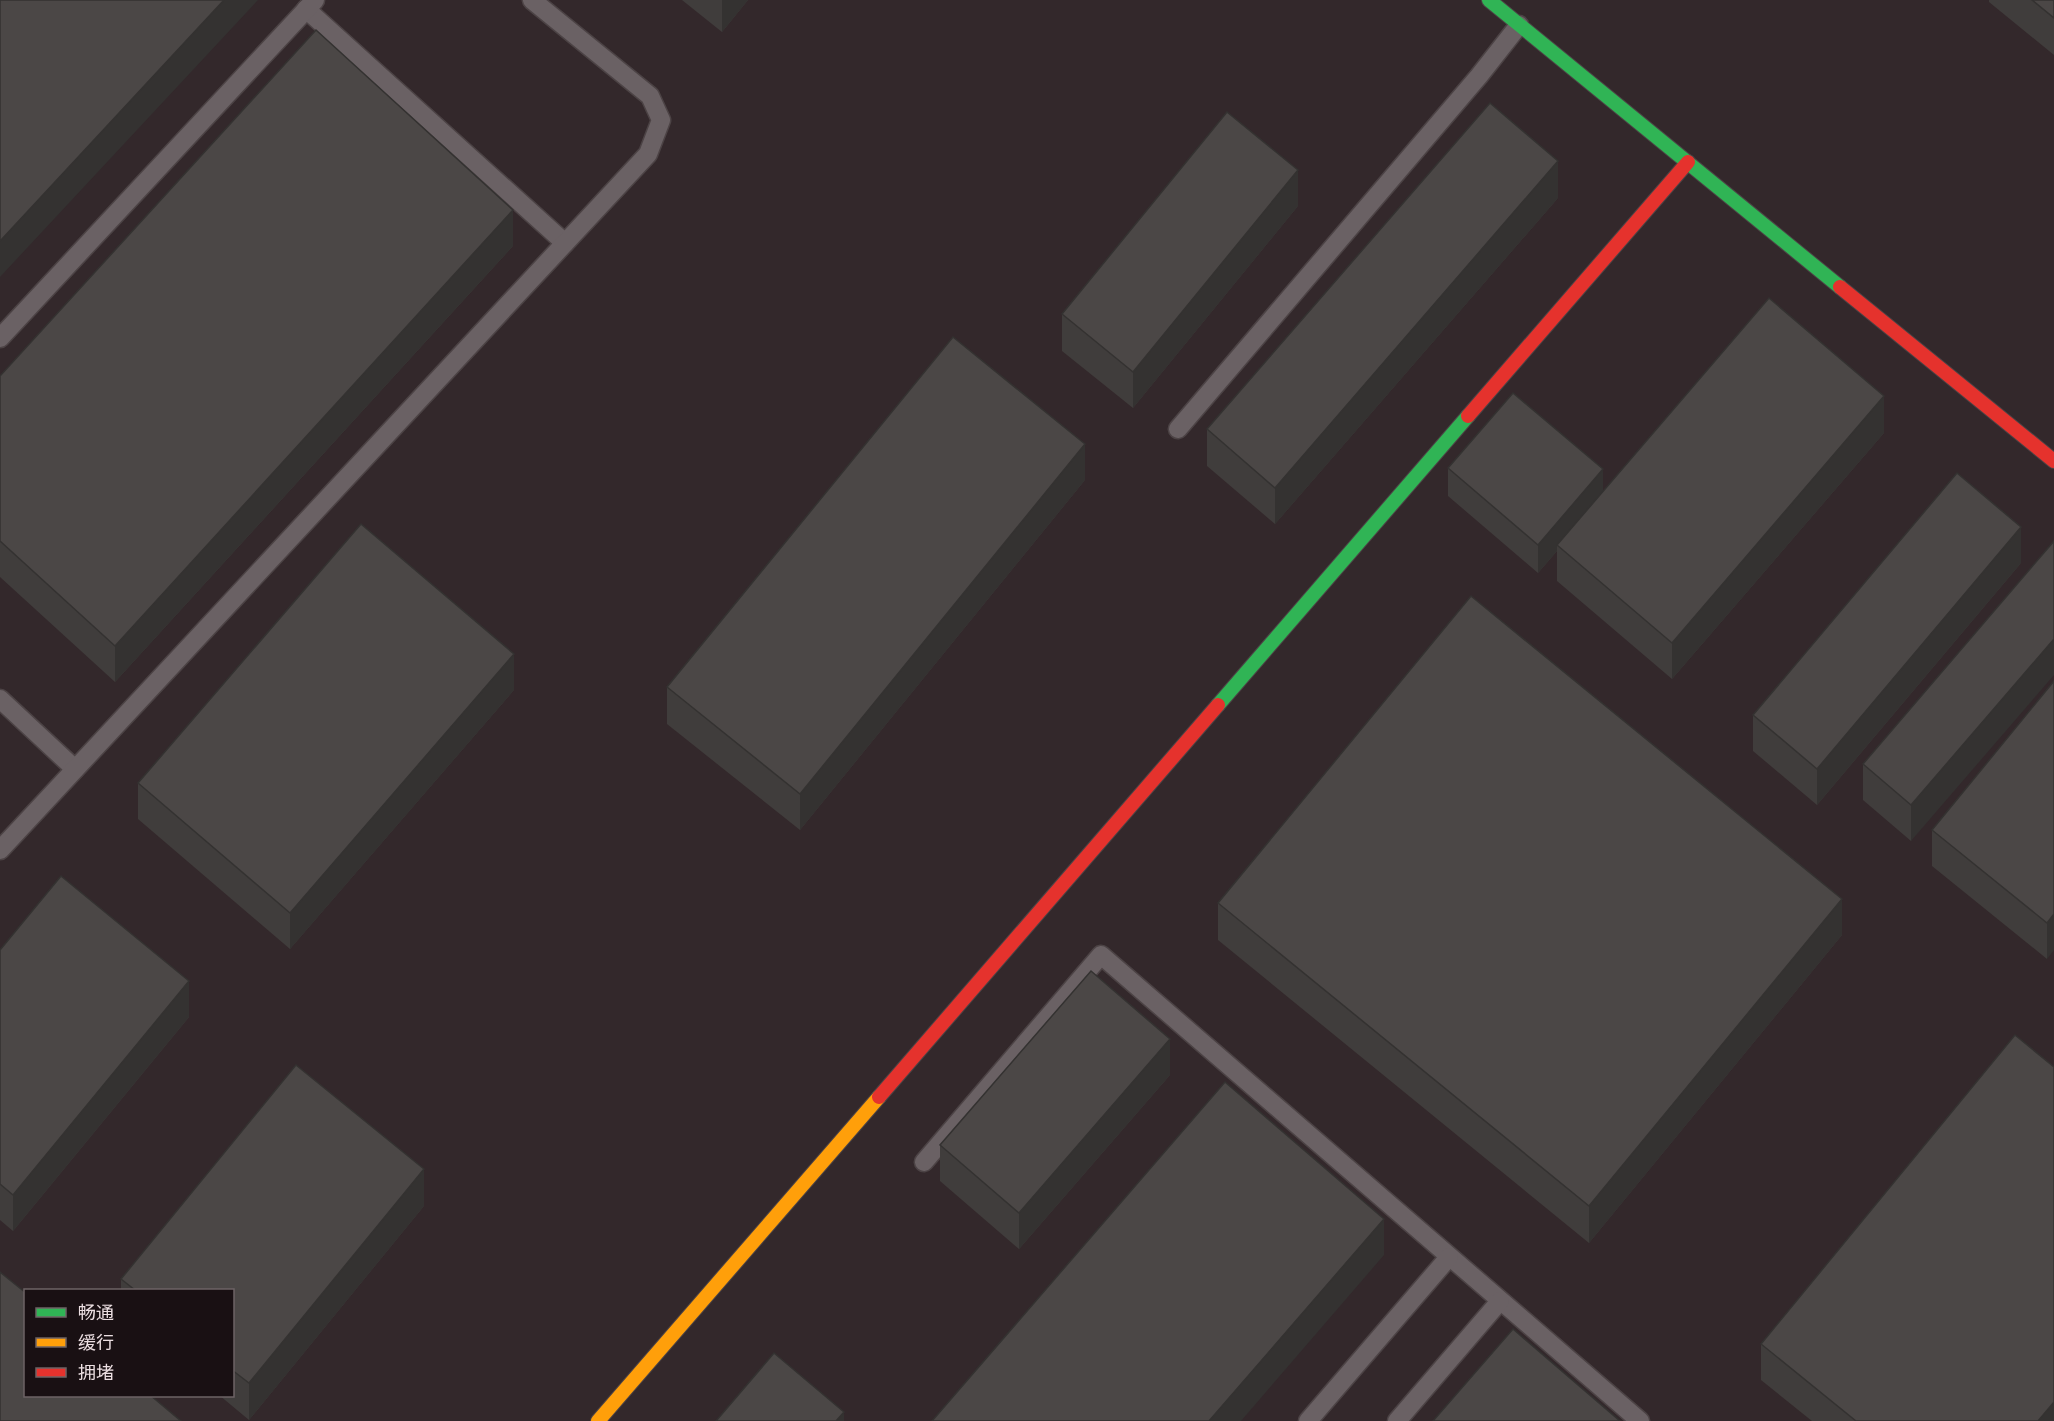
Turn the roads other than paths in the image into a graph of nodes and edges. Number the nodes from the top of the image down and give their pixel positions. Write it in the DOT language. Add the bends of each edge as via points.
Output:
graph roads {
  1 [pos="532,0"];
  2 [pos="1489,0"];
  3 [pos="311,4"];
  4 [pos="1519,25"];
  5 [pos="1688,162"];
  6 [pos="565,243"];
  7 [pos="0,338"];
  8 [pos="1179,429"];
  9 [pos="2054,461"];
  10 [pos="0,699"];
  11 [pos="75,769"];
  12 [pos="0,850"];
  13 [pos="924,1162"];
  14 [pos="1449,1257"];
  15 [pos="1500,1301"];
  16 [pos="598,1421"];
  17 [pos="1308,1421"];
  18 [pos="1397,1421"];
  19 [pos="1640,1421"];
  1 -- 6 [label="lane" via="650,96 661,120 648,154"];
  2 -- 4 [label="street"];
  3 -- 6 [label="lane"];
  3 -- 7 [label="lane"];
  4 -- 5 [label="street"];
  4 -- 8 [label="lane"];
  5 -- 9 [label="street"];
  5 -- 16 [label="street"];
  6 -- 11 [label="lane"];
  10 -- 11 [label="lane"];
  11 -- 12 [label="lane"];
  13 -- 14 [label="lane" via="1101,955"];
  14 -- 15 [label="lane"];
  14 -- 17 [label="lane"];
  15 -- 18 [label="lane"];
  15 -- 19 [label="lane"];
}
